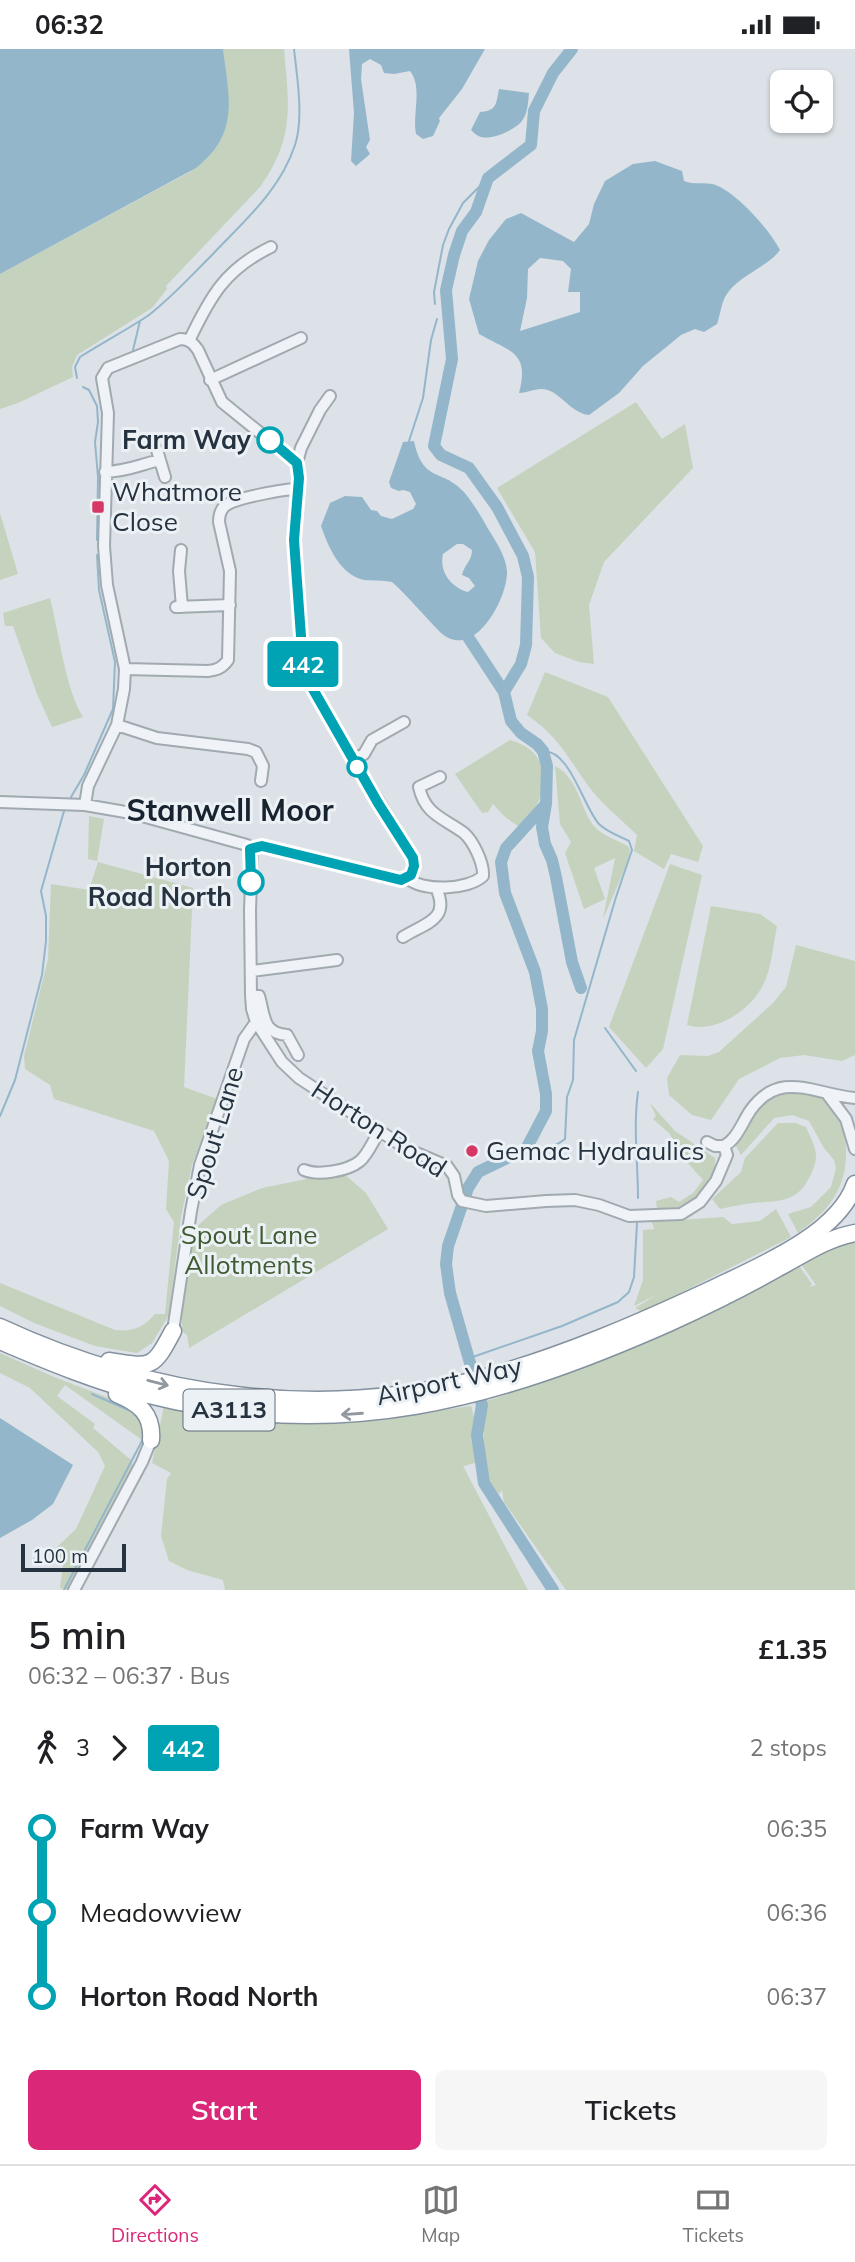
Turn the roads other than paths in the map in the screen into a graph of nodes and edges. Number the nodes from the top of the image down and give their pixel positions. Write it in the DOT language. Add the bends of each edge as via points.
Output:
graph roads {
  1 [pos="271,247"];
  2 [pos="301,339"];
  3 [pos="189,341"];
  4 [pos="210,380"];
  5 [pos="330,395"];
  6 [pos="301,448"];
  7 [pos="288,453"];
  8 [pos="297,463"];
  9 [pos="105,471"];
  10 [pos="165,477"];
  11 [pos="298,489"];
  12 [pos="182,556"];
  13 [pos="230,605"];
  14 [pos="125,669"];
  15 [pos="404,722"];
  16 [pos="117,725"];
  17 [pos="353,760"];
  18 [pos="440,777"];
  19 [pos="261,781"];
  20 [pos="0,802"];
  21 [pos="85,805"];
  22 [pos="250,849"];
  23 [pos="407,878"];
  24 [pos="436,888"];
  25 [pos="403,937"];
  26 [pos="334,963"];
  27 [pos="252,971"];
  28 [pos="251,995"];
  29 [pos="256,1022"];
  30 [pos="298,1055"];
  31 [pos="828,1095"];
  32 [pos="855,1098"];
  33 [pos="379,1132"];
  34 [pos="707,1142"];
  35 [pos="724,1146"];
  36 [pos="855,1149"];
  37 [pos="304,1170"];
  38 [pos="855,1184"];
  39 [pos="855,1233"];
  40 [pos="0,1327"];
  41 [pos="173,1331"];
  42 [pos="0,1341"];
  43 [pos="69,1356"];
  44 [pos="44,1360"];
  45 [pos="485,1385"];
  46 [pos="466,1389"];
  47 [pos="150,1440"];
  48 [pos="74,1590"];
  1 -- 3 [label="street" via="241,264 220,284"];
  2 -- 4 [label="street"];
  3 -- 4 [label="street" via="198,350"];
  3 -- 9 [label="street" via="180,339 103,373 108,413"];
  4 -- 7 [label="street" via="222,402"];
  5 -- 6 [label="street"];
  6 -- 7 [label="street"];
  6 -- 8 [label="street"];
  7 -- 8 [label="street"];
  8 -- 11 [label="street"];
  9 -- 10 [label="street" via="128,471 158,455"];
  9 -- 14 [label="street" via="107,585"];
  11 -- 13 [label="street" via="234,502 219,514 230,571"];
  11 -- 17 [label="street" via="294,540 302,659 310,684"];
  12 -- 13 [label="street" via="179,607"];
  13 -- 14 [label="street" via="228,660 217,670"];
  14 -- 16 [label="street"];
  15 -- 17 [label="street" via="372,740 364,754"];
  16 -- 19 [label="street" via="156,738 256,752 263,766"];
  16 -- 21 [label="street" via="88,786"];
  17 -- 23 [label="street" via="413,858"];
  18 -- 24 [label="street" via="419,787 420,794 433,814 467,835 483,863 484,876"];
  20 -- 21 [label="street"];
  21 -- 22 [label="street" via="194,829"];
  22 -- 23 [label="street" via="262,846"];
  22 -- 27 [label="street, Horton Road"];
  23 -- 24 [label="street"];
  24 -- 25 [label="street" via="442,905 438,915 429,923 414,923"];
  26 -- 27 [label="street"];
  27 -- 28 [label="street, Horton Road"];
  28 -- 29 [label="street, Horton Road"];
  28 -- 30 [label="street" via="259,996 270,1029 287,1035"];
  29 -- 33 [label="street, Horton Road" via="292,1072"];
  29 -- 41 [label="street, Spout Lane" via="244,1039 200,1165"];
  31 -- 32 [label="street, Horton Road"];
  31 -- 35 [label="street, Horton Road" via="798,1086 769,1093"];
  31 -- 36 [label="street" via="846,1119"];
  33 -- 35 [label="street, Horton Road" via="415,1154 447,1166 459,1198 474,1205 575,1201 629,1216 681,1213 700,1202 716,1181 727,1155"];
  33 -- 37 [label="street" via="352,1166 312,1173"];
  34 -- 35 [label="street"];
  38 -- 45 [label="highway, Airport Way / A3113" via="832,1221 757,1266 640,1322"];
  39 -- 45 [label="highway, Airport Way / A3113" via="831,1239 629,1341 565,1365"];
  40 -- 43 [label="highway, Airport Way / A3113"];
  41 -- 43 [label="highway" via="159,1357 148,1364"];
  42 -- 44 [label="highway, Airport Way / A3113"];
  43 -- 46 [label="highway, Airport Way / A3113, one-way" via="175,1387 273,1400 328,1401"];
  46 -- 44 [label="highway, Airport Way / A3113, one-way" via="403,1409 303,1416 254,1413 150,1395"];
  44 -- 47 [label="highway" via="75,1379 137,1403 150,1421"];
  45 -- 46 [label="highway, Airport Way / A3113"];
  47 -- 48 [label="street"];
}
